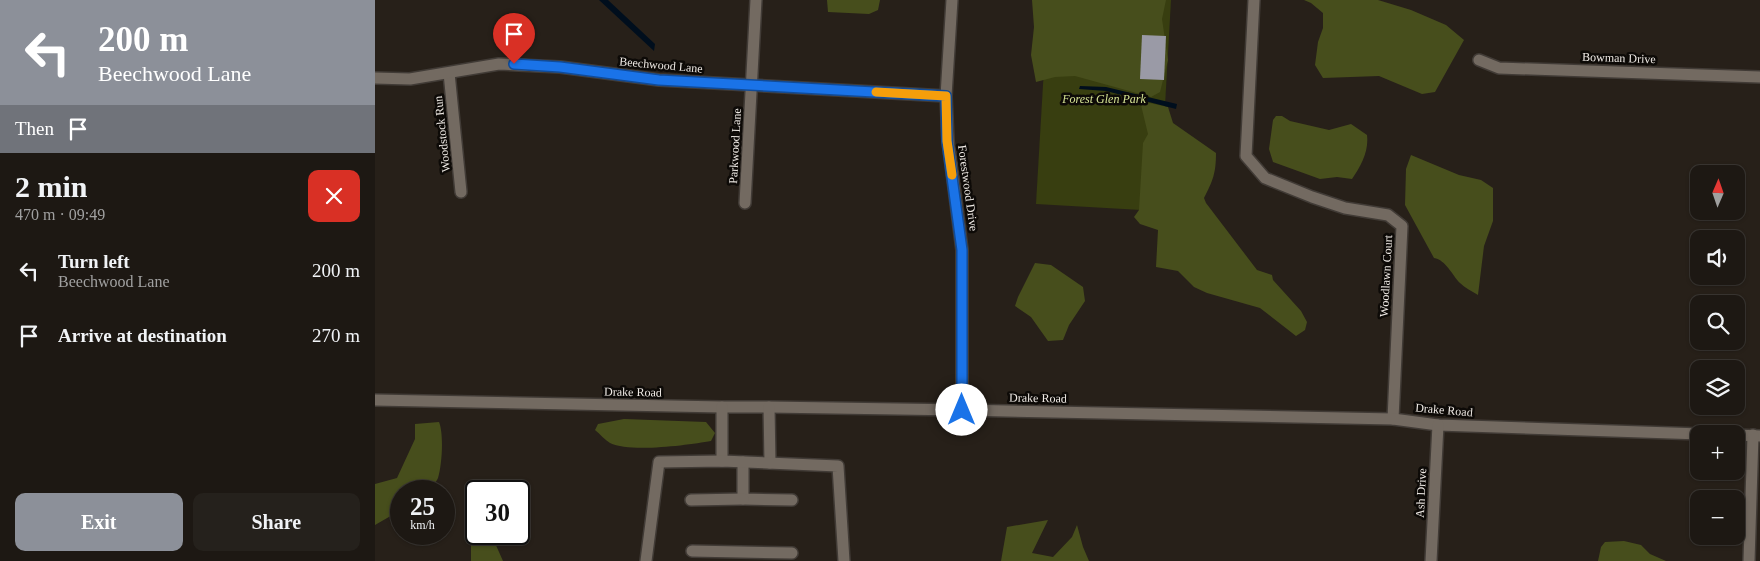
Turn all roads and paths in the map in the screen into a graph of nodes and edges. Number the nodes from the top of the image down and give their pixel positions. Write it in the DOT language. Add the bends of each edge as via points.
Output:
graph roads {
  1 [pos="756,0"];
  2 [pos="952,0"];
  3 [pos="1254,0"];
  4 [pos="1479,60"];
  5 [pos="449,73"];
  6 [pos="1760,77"];
  7 [pos="375,78"];
  8 [pos="752,85"];
  9 [pos="946,96"];
  10 [pos="461,192"];
  11 [pos="745,203"];
  12 [pos="375,400"];
  13 [pos="722,407"];
  14 [pos="769,407"];
  15 [pos="962,410"];
  16 [pos="1393,419"];
  17 [pos="1438,426"];
  18 [pos="1690,434"];
  19 [pos="1757,436"];
  20 [pos="723,462"];
  21 [pos="743,462"];
  22 [pos="770,463"];
  23 [pos="743,499"];
  24 [pos="691,500"];
  25 [pos="792,500"];
  26 [pos="692,551"];
  27 [pos="792,553"];
  28 [pos="742,556"];
  29 [pos="646,561"];
  30 [pos="844,561"];
  31 [pos="1431,561"];
  32 [pos="1749,561"];
  1 -- 8 [label="street, Parkwood Lane"];
  2 -- 9 [label="street, Forestwood Drive"];
  3 -- 16 [label="street, Woodlawn Court" via="1246,156 1265,178 1345,208 1387,215 1402,226"];
  4 -- 6 [label="street, Bowman Drive" via="1499,68"];
  5 -- 7 [label="street, Beechwood Lane" via="409,79"];
  5 -- 8 [label="street, Beechwood Lane" via="499,64 560,67 659,80"];
  5 -- 10 [label="street, Woodstock Run"];
  8 -- 9 [label="street, Beechwood Lane"];
  8 -- 11 [label="street, Parkwood Lane"];
  9 -- 15 [label="street, Forestwood Drive" via="947,141 962,250"];
  12 -- 13 [label="street, Drake Road"];
  13 -- 14 [label="street, Drake Road"];
  13 -- 20 [label="street"];
  14 -- 15 [label="street, Drake Road"];
  14 -- 22 [label="street"];
  15 -- 16 [label="street, Drake Road"];
  16 -- 17 [label="street, Drake Road"];
  17 -- 18 [label="street, Drake Road"];
  17 -- 31 [label="street, Ash Drive"];
  19 -- 32 [label="street"];
  20 -- 21 [label="street"];
  20 -- 29 [label="street" via="659,462"];
  21 -- 22 [label="street"];
  21 -- 23 [label="street"];
  22 -- 30 [label="street" via="838,466"];
  23 -- 24 [label="street"];
  23 -- 25 [label="street"];
  26 -- 28 [label="street"];
  27 -- 28 [label="street"];
}
